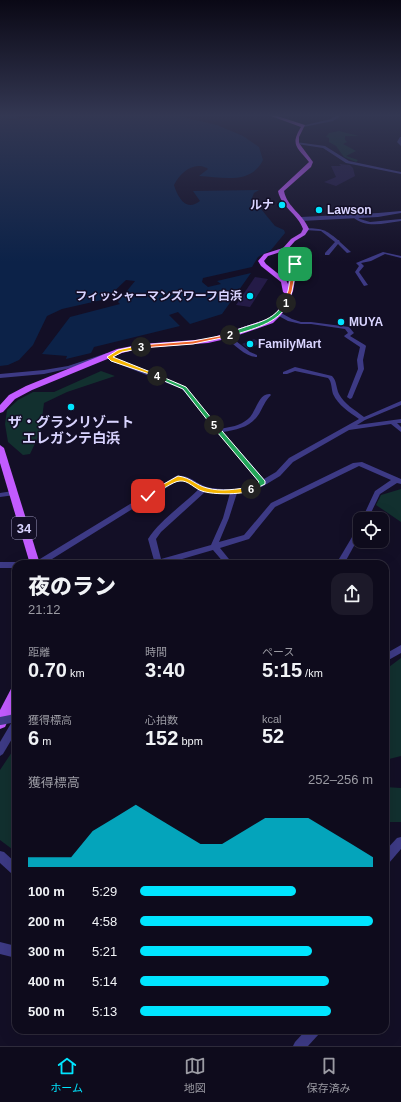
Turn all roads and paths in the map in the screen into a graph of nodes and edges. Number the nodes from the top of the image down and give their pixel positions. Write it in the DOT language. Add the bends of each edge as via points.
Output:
graph roads {
  1 [pos="310,164"];
  2 [pos="357,164"];
  3 [pos="401,173"];
  4 [pos="401,212"];
  5 [pos="355,217"];
  6 [pos="301,219"];
  7 [pos="401,220"];
  8 [pos="306,229"];
  9 [pos="338,241"];
  10 [pos="289,244"];
  11 [pos="292,252"];
  12 [pos="349,252"];
  13 [pos="327,254"];
  14 [pos="401,257"];
  15 [pos="295,264"];
  16 [pos="366,285"];
  17 [pos="287,296"];
  18 [pos="279,314"];
  19 [pos="227,336"];
  20 [pos="255,356"];
  21 [pos="110,357"];
  22 [pos="285,373"];
  23 [pos="0,376"];
  24 [pos="268,395"];
  25 [pos="350,397"];
  26 [pos="401,403"];
  27 [pos="0,410"];
  28 [pos="363,419"];
  29 [pos="401,421"];
  30 [pos="393,423"];
  31 [pos="346,428"];
  32 [pos="401,430"];
  33 [pos="219,431"];
  34 [pos="0,448"];
  35 [pos="398,481"];
  36 [pos="263,483"];
  37 [pos="204,490"];
  38 [pos="234,491"];
  39 [pos="14,493"];
  40 [pos="0,495"];
  41 [pos="368,512"];
  42 [pos="353,541"];
  43 [pos="214,546"];
  44 [pos="36,560"];
  45 [pos="44,560"];
  46 [pos="158,560"];
  47 [pos="171,560"];
  48 [pos="226,560"];
  49 [pos="342,560"];
  50 [pos="0,565"];
  51 [pos="12,565"];
  52 [pos="401,649"];
  53 [pos="389,656"];
  54 [pos="12,698"];
  55 [pos="12,718"];
  56 [pos="0,720"];
  57 [pos="12,730"];
  58 [pos="0,751"];
  59 [pos="401,842"];
  60 [pos="389,855"];
  61 [pos="0,856"];
  62 [pos="12,866"];
  63 [pos="0,948"];
  64 [pos="12,951"];
  65 [pos="311,1034"];
  66 [pos="298,1046"];
  1 -- 6 [label="main road" via="281,191 281,195"];
  2 -- 3 [label="street"];
  4 -- 5 [label="street"];
  5 -- 6 [label="street"];
  5 -- 7 [label="street" via="371,223"];
  6 -- 8 [label="main road"];
  8 -- 9 [label="street" via="322,230"];
  8 -- 10 [label="main road"];
  9 -- 12 [label="street"];
  9 -- 13 [label="street"];
  10 -- 11 [label="main road"];
  10 -- 17 [label="main road" via="285,249 263,257 260,261 262,266 284,280"];
  14 -- 16 [label="street" via="385,253 358,263 362,266 356,272"];
  15 -- 17 [label="main road"];
  17 -- 18 [label="main road"];
  18 -- 19 [label="main road" via="270,320"];
  18 -- 25 [label="street" via="301,323 311,322 347,328 351,333 347,336 363,346 361,369"];
  19 -- 20 [label="street"];
  19 -- 21 [label="main road" via="193,343 137,347 120,351"];
  21 -- 23 [label="street" via="101,356 44,372"];
  21 -- 27 [label="main road" via="29,388 12,397"];
  21 -- 33 [label="street" via="184,388"];
  22 -- 28 [label="street" via="295,369 330,377 334,380 336,396"];
  24 -- 33 [label="street" via="246,424"];
  26 -- 28 [label="street"];
  28 -- 31 [label="street"];
  29 -- 30 [label="street"];
  30 -- 31 [label="street"];
  30 -- 32 [label="street"];
  31 -- 36 [label="street" via="291,460 278,474"];
  33 -- 36 [label="street"];
  34 -- 39 [label="main road, 34"];
  35 -- 41 [label="street" via="377,493"];
  35 -- 43 [label="street" via="360,464 355,465 273,504 246,537"];
  36 -- 38 [label="street" via="252,489"];
  37 -- 38 [label="street"];
  37 -- 45 [label="street" via="186,479 178,478"];
  37 -- 46 [label="street" via="152,539"];
  38 -- 43 [label="street"];
  39 -- 40 [label="street"];
  39 -- 44 [label="main road, 34"];
  42 -- 49 [label="street"];
  43 -- 47 [label="street"];
  43 -- 48 [label="street"];
  50 -- 51 [label="street"];
  52 -- 53 [label="street"];
  54 -- 56 [label="main road"];
  55 -- 56 [label="street, bridge"];
  57 -- 58 [label="street"];
  59 -- 60 [label="street"];
  61 -- 62 [label="street"];
  63 -- 64 [label="street"];
  65 -- 66 [label="street"];
}
